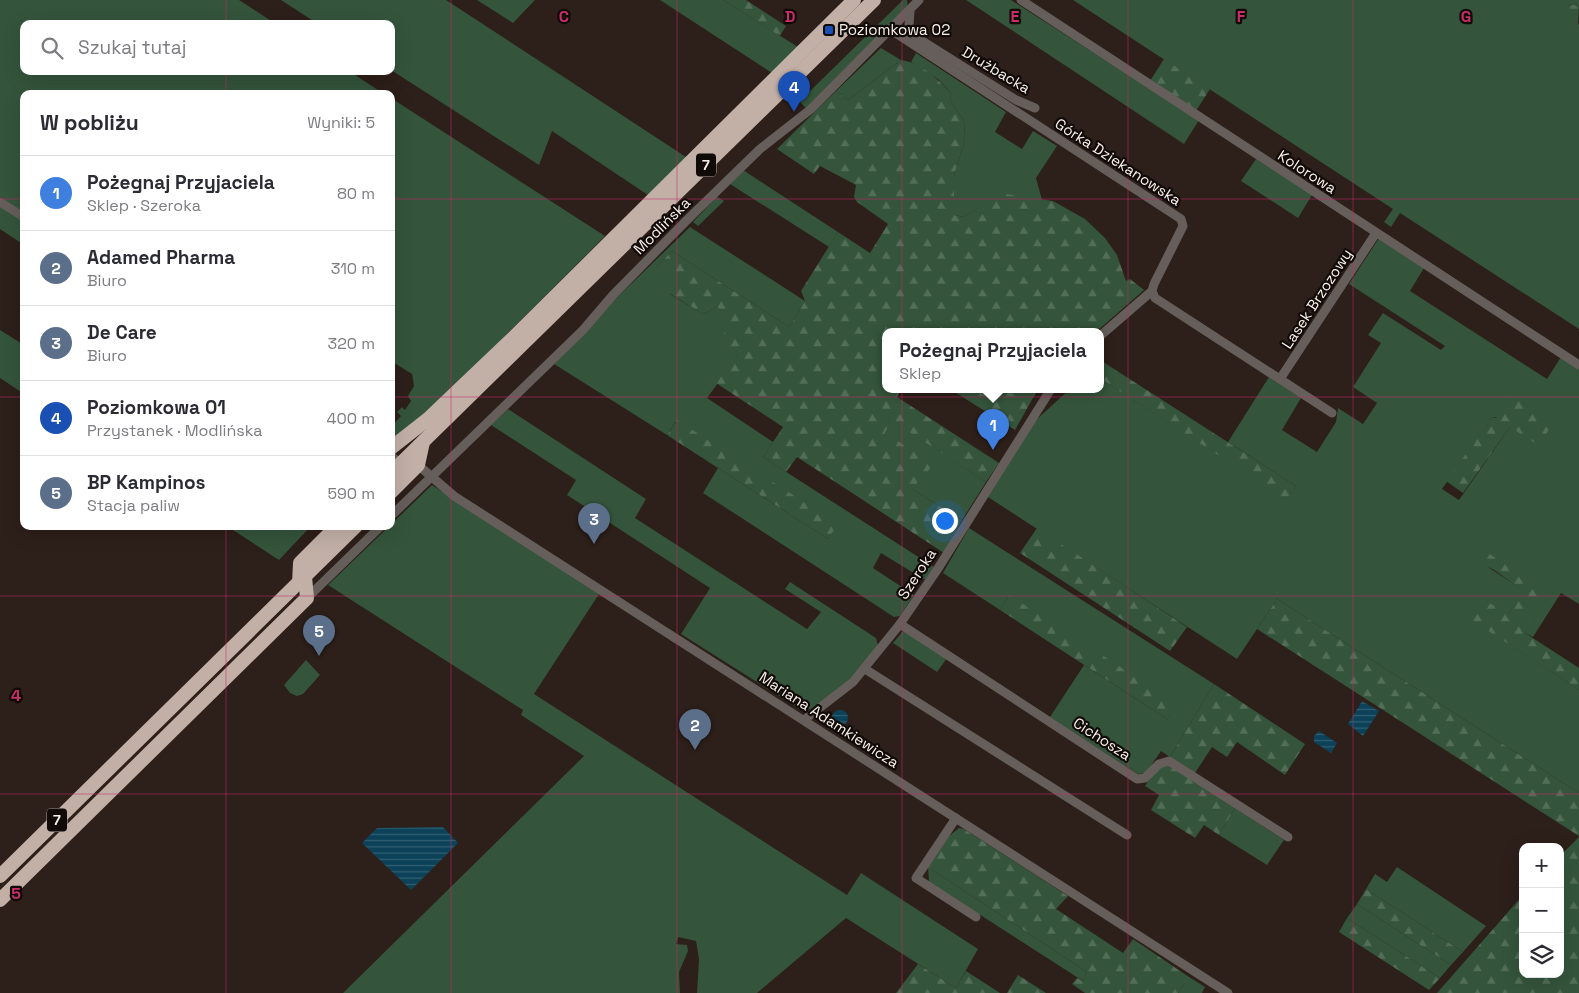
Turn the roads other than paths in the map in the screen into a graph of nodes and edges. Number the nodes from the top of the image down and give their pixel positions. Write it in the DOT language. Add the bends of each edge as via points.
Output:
graph roads {
  1 [pos="854,0"];
  2 [pos="874,0"];
  3 [pos="919,0"];
  4 [pos="1021,0"];
  5 [pos="910,11"];
  6 [pos="891,30"];
  7 [pos="1035,108"];
  8 [pos="0,202"];
  9 [pos="20,214"];
  10 [pos="1376,233"];
  11 [pos="1152,292"];
  12 [pos="1104,333"];
  13 [pos="1579,365"];
  14 [pos="1280,379"];
  15 [pos="1048,393"];
  16 [pos="1332,414"];
  17 [pos="423,442"];
  18 [pos="395,445"];
  19 [pos="418,465"];
  20 [pos="396,468"];
  21 [pos="431,478"];
  22 [pos="395,512"];
  23 [pos="335,530"];
  24 [pos="352,530"];
  25 [pos="377,530"];
  26 [pos="303,574"];
  27 [pos="311,595"];
  28 [pos="900,624"];
  29 [pos="866,669"];
  30 [pos="208,672"];
  31 [pos="232,673"];
  32 [pos="804,720"];
  33 [pos="956,818"];
  34 [pos="1126,836"];
  35 [pos="1288,838"];
  36 [pos="0,876"];
  37 [pos="0,900"];
  38 [pos="976,917"];
  39 [pos="1228,993"];
  1 -- 18 [label="highway" via="514,337 428,419"];
  2 -- 17 [label="highway, 7"];
  3 -- 5 [label="street, Modlińska"];
  4 -- 10 [label="street, Kolorowa"];
  5 -- 6 [label="street, Modlińska"];
  5 -- 7 [label="street, Drużbacka" via="909,26 916,37 1016,100"];
  6 -- 11 [label="street, Górka Dziekanowska" via="1180,219 1182,226"];
  6 -- 21 [label="street, Modlińska" via="811,109 760,150 613,295 583,330"];
  8 -- 9 [label="street"];
  10 -- 13 [label="street, Kolorowa"];
  10 -- 14 [label="street, Lasek Brzozowy"];
  11 -- 12 [label="street"];
  11 -- 14 [label="street" via="1163,303"];
  14 -- 16 [label="street"];
  15 -- 28 [label="street, Szeroka"];
  17 -- 19 [label="highway"];
  17 -- 20 [label="highway, 7"];
  19 -- 20 [label="highway, 7"];
  19 -- 21 [label="street, Mariana Adamkiewicza"];
  21 -- 22 [label="street, Modlińska"];
  21 -- 32 [label="street, Mariana Adamkiewicza" via="454,496"];
  23 -- 26 [label="highway, 7"];
  24 -- 26 [label="highway, 7"];
  25 -- 27 [label="street"];
  26 -- 27 [label="highway"];
  26 -- 30 [label="highway, 7"];
  27 -- 31 [label="highway"];
  28 -- 29 [label="street, Szeroka"];
  28 -- 35 [label="street, Cichosza" via="1137,779 1145,778 1159,764 1169,761"];
  29 -- 32 [label="street, Szeroka" via="841,693"];
  29 -- 34 [label="street"];
  30 -- 31 [label="highway"];
  30 -- 36 [label="highway, 7"];
  31 -- 37 [label="highway"];
  32 -- 33 [label="street, Mariana Adamkiewicza"];
  33 -- 38 [label="street" via="916,878"];
  33 -- 39 [label="street, Mariana Adamkiewicza"];
}
